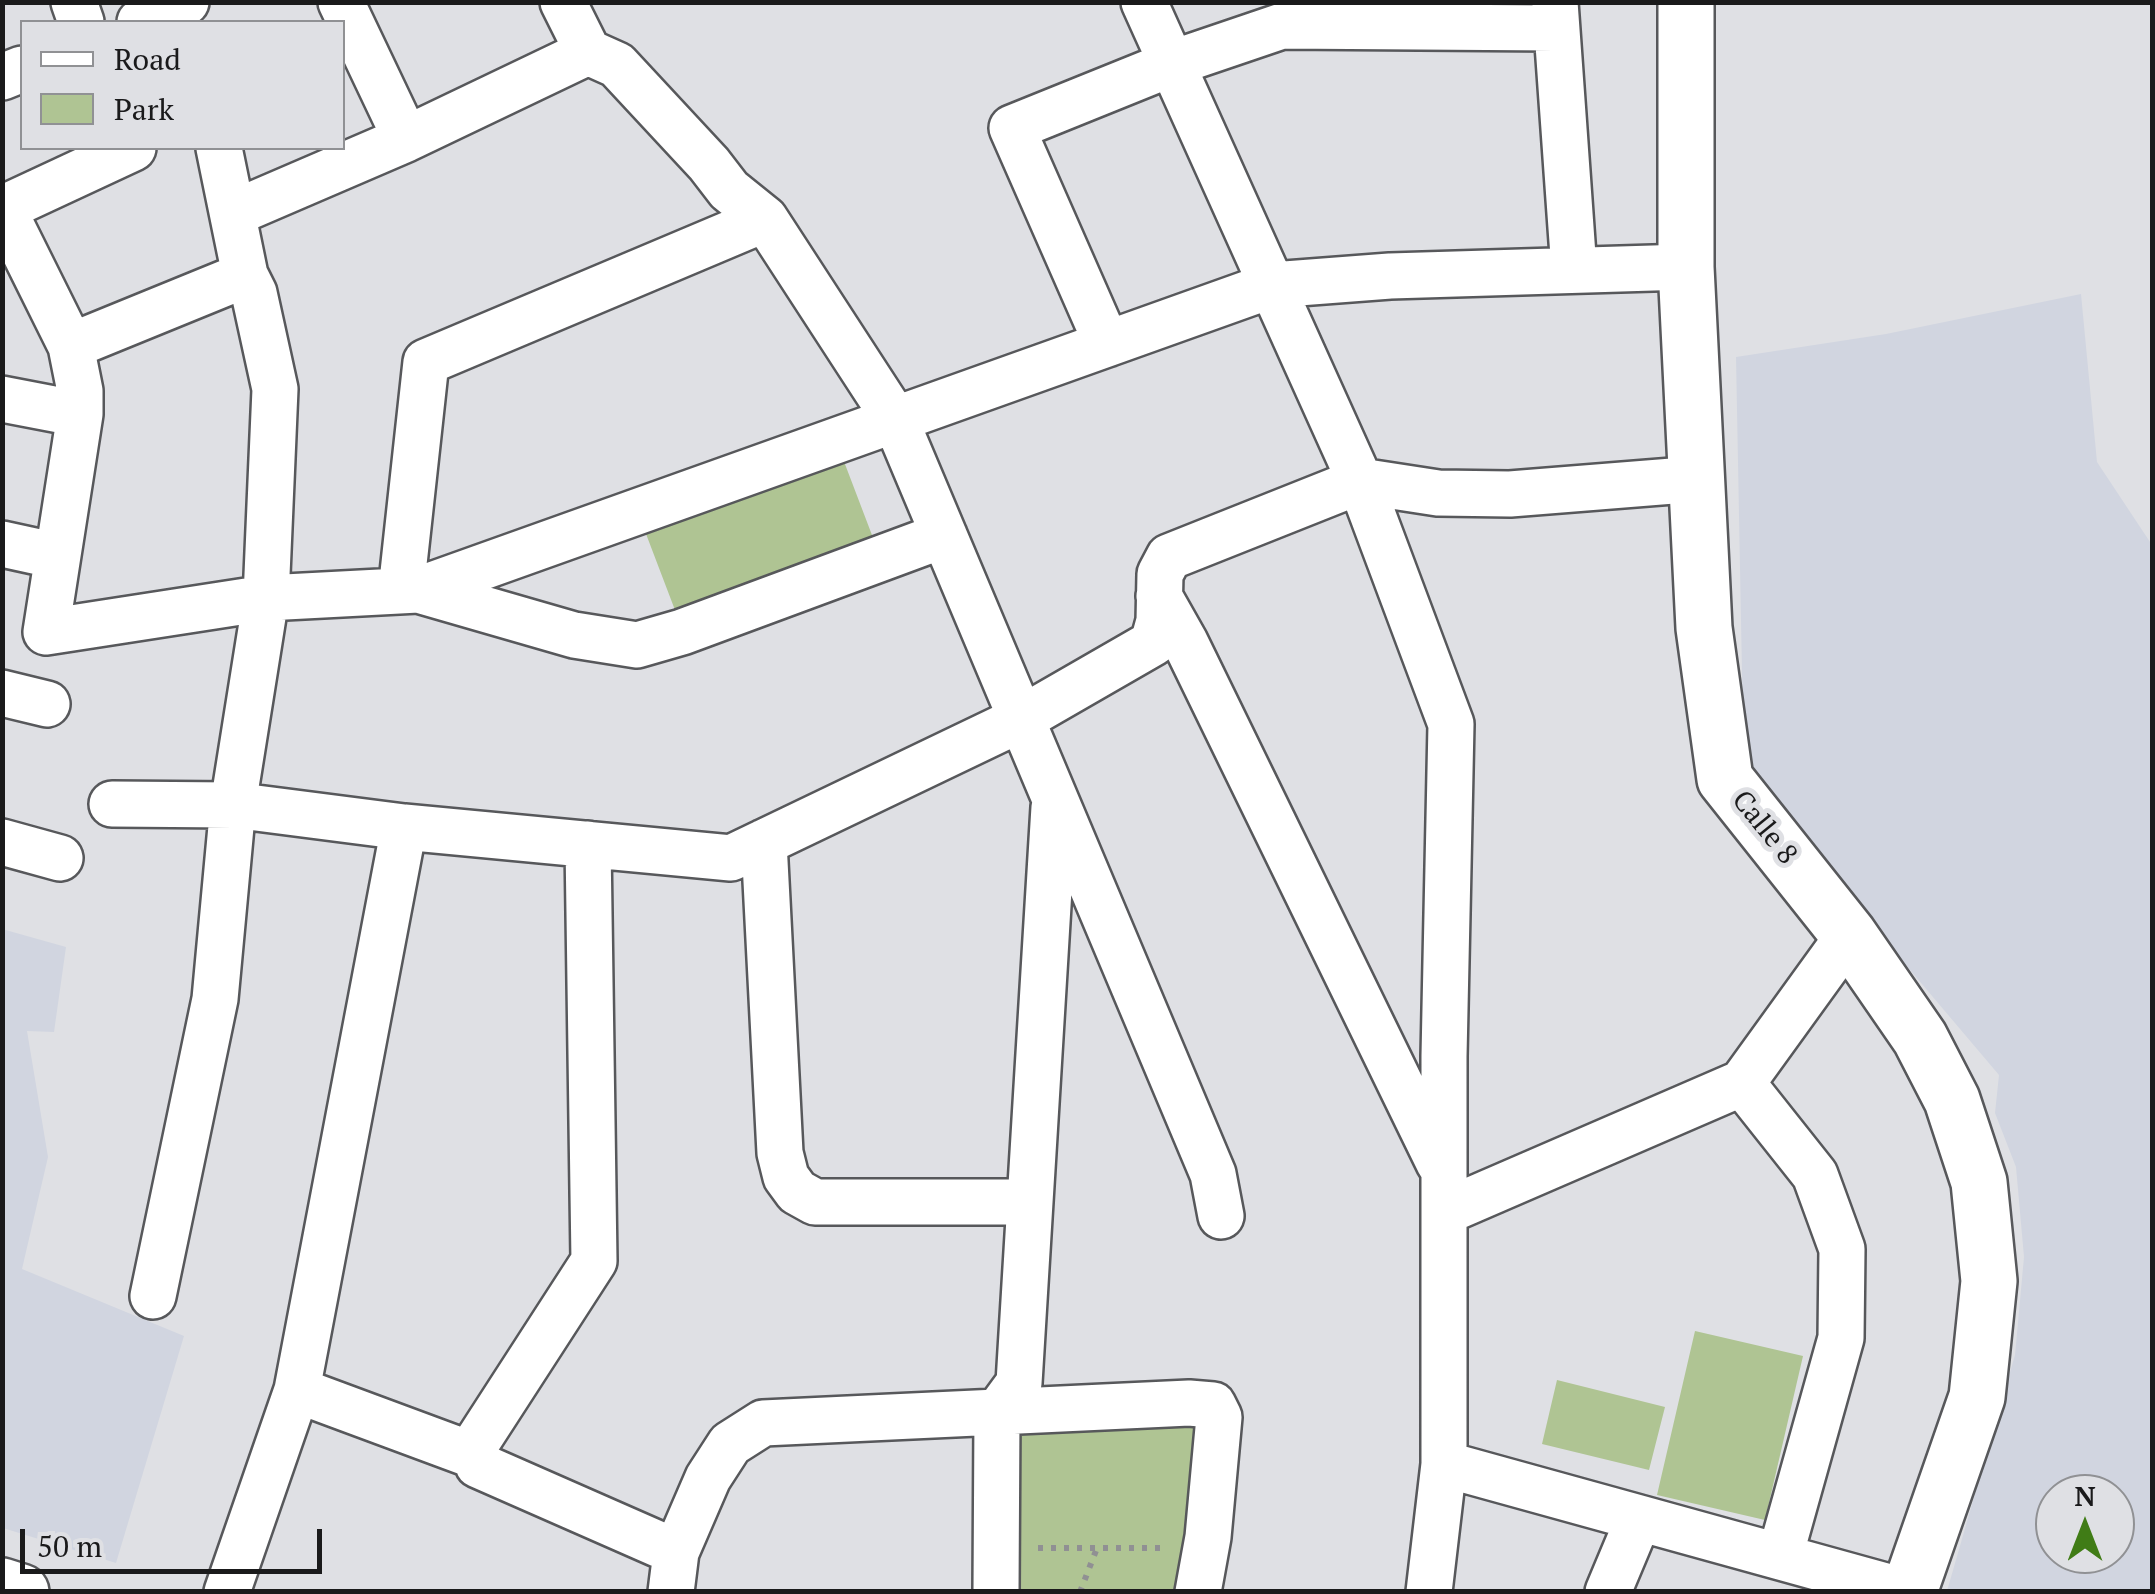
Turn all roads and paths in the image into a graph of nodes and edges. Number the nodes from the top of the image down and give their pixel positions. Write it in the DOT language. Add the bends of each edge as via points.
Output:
graph roads {
  1 [pos="186,2"];
  2 [pos="341,2"];
  3 [pos="563,2"];
  4 [pos="1144,2"];
  5 [pos="1686,2"];
  6 [pos="1555,15"];
  7 [pos="145,20"];
  8 [pos="588,52"];
  9 [pos="1173,63"];
  10 [pos="406,139"];
  11 [pos="129,150"];
  12 [pos="219,150"];
  13 [pos="3,209"];
  14 [pos="234,213"];
  15 [pos="765,218"];
  16 [pos="1686,267"];
  17 [pos="1574,270"];
  18 [pos="245,275"];
  19 [pos="1272,285"];
  20 [pos="1107,344"];
  21 [pos="71,346"];
  22 [pos="2,398"];
  23 [pos="80,414"];
  24 [pos="895,420"];
  25 [pos="1698,478"];
  26 [pos="1360,481"];
  27 [pos="944,535"];
  28 [pos="2,544"];
  29 [pos="56,556"];
  30 [pos="410,590"];
  31 [pos="1159,596"];
  32 [pos="266,598"];
  33 [pos="2,693"];
  34 [pos="47,704"];
  35 [pos="1021,719"];
  36 [pos="1054,798"];
  37 [pos="112,804"];
  38 [pos="233,805"];
  39 [pos="404,827"];
  40 [pos="2,842"];
  41 [pos="764,842"];
  42 [pos="588,844"];
  43 [pos="60,858"];
  44 [pos="1849,935"];
  45 [pos="1742,1083"];
  46 [pos="1444,1193"];
  47 [pos="1030,1202"];
  48 [pos="1222,1216"];
  49 [pos="153,1296"];
  50 [pos="297,1390"];
  51 [pos="997,1413"];
  52 [pos="475,1456"];
  53 [pos="1444,1464"];
  54 [pos="1639,1518"];
  55 [pos="1028,1548"];
  56 [pos="1097,1548"];
  57 [pos="1170,1548"];
  58 [pos="1780,1556"];
  59 [pos="673,1572"];
  60 [pos="2,1586"];
  61 [pos="21,1592"];
  62 [pos="228,1592"];
  63 [pos="996,1592"];
  64 [pos="1080,1592"];
  65 [pos="1198,1592"];
  66 [pos="1429,1592"];
  67 [pos="1608,1592"];
  68 [pos="1908,1592"];
  1 -- 7 [label="street"];
  2 -- 10 [label="street"];
  3 -- 8 [label="street"];
  4 -- 9 [label="street"];
  5 -- 16 [label="street, Calle 8"];
  6 -- 9 [label="street" via="1282,26"];
  6 -- 17 [label="street"];
  8 -- 10 [label="street"];
  8 -- 15 [label="street" via="617,65 728,190"];
  9 -- 19 [label="street"];
  9 -- 20 [label="street" via="1012,128"];
  10 -- 14 [label="street"];
  11 -- 13 [label="street"];
  12 -- 14 [label="street"];
  13 -- 21 [label="street"];
  14 -- 18 [label="street"];
  15 -- 24 [label="street"];
  15 -- 30 [label="street" via="426,362"];
  16 -- 17 [label="street"];
  16 -- 25 [label="street, Calle 8"];
  17 -- 19 [label="street"];
  18 -- 21 [label="street"];
  18 -- 32 [label="street" via="275,388"];
  19 -- 20 [label="street"];
  19 -- 26 [label="street"];
  20 -- 24 [label="street"];
  21 -- 23 [label="street"];
  22 -- 23 [label="street"];
  23 -- 29 [label="street"];
  24 -- 27 [label="street"];
  24 -- 30 [label="street"];
  25 -- 26 [label="street" via="1510,494 1438,493"];
  25 -- 44 [label="street, Calle 8" via="1704,628 1725,779"];
  26 -- 31 [label="street" via="1169,557"];
  26 -- 46 [label="street" via="1451,724"];
  27 -- 30 [label="street" via="637,645 574,635"];
  27 -- 35 [label="street"];
  28 -- 29 [label="street"];
  29 -- 32 [label="street" via="46,632"];
  30 -- 32 [label="street"];
  31 -- 35 [label="street" via="1153,643"];
  31 -- 46 [label="street"];
  32 -- 38 [label="street"];
  33 -- 34 [label="street"];
  35 -- 36 [label="street"];
  35 -- 41 [label="street"];
  36 -- 47 [label="street"];
  36 -- 48 [label="street" via="1213,1174"];
  37 -- 38 [label="street"];
  38 -- 39 [label="street"];
  38 -- 49 [label="street" via="215,1000"];
  39 -- 42 [label="street"];
  39 -- 50 [label="street"];
  40 -- 43 [label="street"];
  41 -- 42 [label="street" via="730,858"];
  41 -- 47 [label="street" via="786,1178 815,1202"];
  42 -- 52 [label="street" via="594,1262 475,1445"];
  44 -- 45 [label="street"];
  44 -- 68 [label="street, Calle 8" via="1920,1038 1952,1100 1979,1182 1989,1281 1977,1396"];
  45 -- 46 [label="street"];
  45 -- 58 [label="street" via="1815,1175 1842,1250 1840,1338"];
  46 -- 53 [label="street"];
  47 -- 51 [label="street" via="1019,1383"];
  50 -- 52 [label="street"];
  50 -- 62 [label="street"];
  51 -- 59 [label="street" via="763,1424 730,1444 708,1478"];
  51 -- 63 [label="street"];
  51 -- 65 [label="street" via="1213,1404 1220,1418"];
  52 -- 59 [label="street" via="478,1465"];
  53 -- 54 [label="street"];
  53 -- 66 [label="street"];
  54 -- 58 [label="street"];
  54 -- 67 [label="street"];
  55 -- 56 [label="path"];
  56 -- 57 [label="path"];
  56 -- 64 [label="path"];
  58 -- 68 [label="street"];
  60 -- 61 [label="street"];
}
